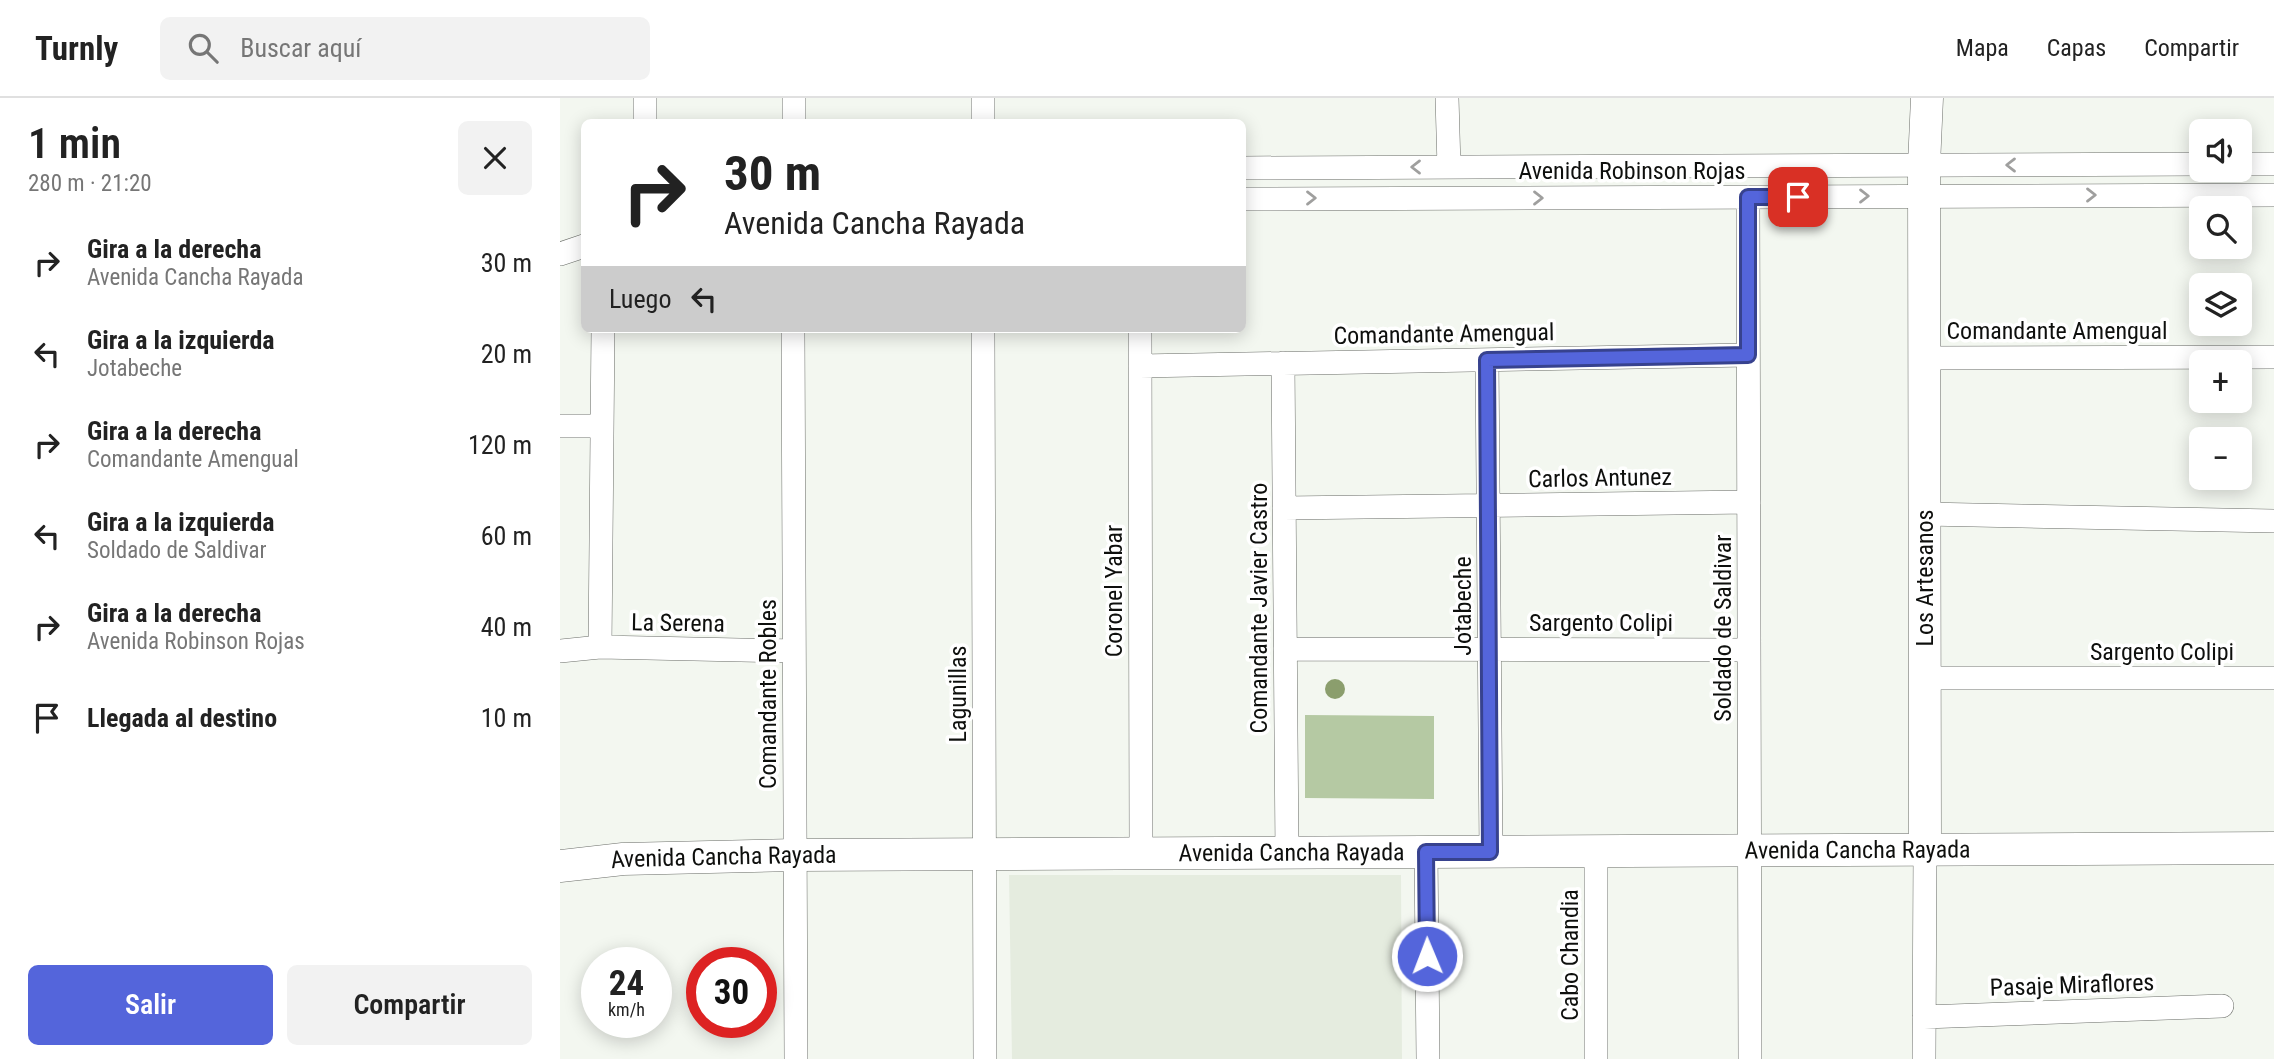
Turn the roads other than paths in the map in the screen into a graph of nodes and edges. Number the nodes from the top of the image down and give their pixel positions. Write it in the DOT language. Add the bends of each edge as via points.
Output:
graph roads {
  1 [pos="645,98"];
  2 [pos="794,98"];
  3 [pos="983,98"];
  4 [pos="1447,98"];
  5 [pos="1927,98"];
  6 [pos="645,119"];
  7 [pos="794,119"];
  8 [pos="983,119"];
  9 [pos="2189,164"];
  10 [pos="2252,164"];
  11 [pos="2274,164"];
  12 [pos="1924,165"];
  13 [pos="1449,167"];
  14 [pos="1246,168"];
  15 [pos="2274,195"];
  16 [pos="1924,196"];
  17 [pos="1748,197"];
  18 [pos="1246,199"];
  19 [pos="581,247"];
  20 [pos="560,254"];
  21 [pos="603,333"];
  22 [pos="793,333"];
  23 [pos="983,333"];
  24 [pos="1140,333"];
  25 [pos="1748,355"];
  26 [pos="2274,356"];
  27 [pos="1924,358"];
  28 [pos="1487,360"];
  29 [pos="1283,363"];
  30 [pos="1140,366"];
  31 [pos="560,426"];
  32 [pos="602,426"];
  33 [pos="1749,502"];
  34 [pos="1488,506"];
  35 [pos="1284,508"];
  36 [pos="1925,514"];
  37 [pos="2274,521"];
  38 [pos="600,647"];
  39 [pos="1285,649"];
  40 [pos="1489,649"];
  41 [pos="1749,650"];
  42 [pos="560,651"];
  43 [pos="794,651"];
  44 [pos="1925,678"];
  45 [pos="2274,678"];
  46 [pos="2274,848"];
  47 [pos="1925,850"];
  48 [pos="1751,851"];
  49 [pos="1426,852"];
  50 [pos="1490,852"];
  51 [pos="1596,852"];
  52 [pos="1287,853"];
  53 [pos="1141,854"];
  54 [pos="795,855"];
  55 [pos="985,855"];
  56 [pos="560,866"];
  57 [pos="2222,1006"];
  58 [pos="1924,1017"];
  59 [pos="796,1059"];
  60 [pos="985,1059"];
  61 [pos="1428,1059"];
  62 [pos="1596,1059"];
  63 [pos="1750,1059"];
  64 [pos="1924,1059"];
  1 -- 6 [label="street"];
  2 -- 7 [label="street"];
  3 -- 8 [label="street"];
  4 -- 13 [label="street"];
  5 -- 12 [label="street, Los Artesanos"];
  9 -- 12 [label="street, Avenida Robinson Rojas, one-way"];
  10 -- 11 [label="street"];
  12 -- 13 [label="street, Avenida Robinson Rojas"];
  12 -- 16 [label="street, Los Artesanos"];
  13 -- 14 [label="street, Avenida Robinson Rojas, one-way"];
  16 -- 15 [label="street, Avenida Robinson Rojas, one-way"];
  17 -- 16 [label="street, Avenida Robinson Rojas, one-way"];
  16 -- 27 [label="street, Los Artesanos"];
  18 -- 17 [label="street, Avenida Robinson Rojas, one-way"];
  17 -- 25 [label="street, Soldado de Saldivar"];
  19 -- 20 [label="street"];
  21 -- 32 [label="street"];
  22 -- 43 [label="street, Comandante Robles"];
  23 -- 55 [label="street, Lagunillas"];
  24 -- 30 [label="street, Coronel Yabar"];
  25 -- 28 [label="street, Comandante Amengual"];
  25 -- 33 [label="street, Soldado de Saldivar"];
  26 -- 27 [label="street, Comandante Amengual"];
  27 -- 36 [label="street, Los Artesanos"];
  28 -- 29 [label="street, Comandante Amengual"];
  28 -- 34 [label="street, Jotabeche"];
  29 -- 30 [label="street, Comandante Amengual"];
  29 -- 35 [label="street, Comandante Javier Castro"];
  30 -- 53 [label="street, Coronel Yabar"];
  31 -- 32 [label="street"];
  32 -- 38 [label="street"];
  33 -- 34 [label="street, Carlos Antunez"];
  33 -- 41 [label="street, Soldado de Saldivar"];
  34 -- 35 [label="street, Carlos Antunez"];
  34 -- 40 [label="street, Jotabeche"];
  35 -- 39 [label="street, Comandante Javier Castro"];
  36 -- 37 [label="street"];
  36 -- 44 [label="street, Los Artesanos"];
  38 -- 42 [label="street, La Serena"];
  38 -- 43 [label="street, La Serena"];
  39 -- 40 [label="street, Sargento Colipi"];
  39 -- 52 [label="street, Comandante Javier Castro"];
  40 -- 41 [label="street, Sargento Colipi"];
  40 -- 50 [label="street, Jotabeche"];
  41 -- 48 [label="street, Soldado de Saldivar"];
  43 -- 54 [label="street, Comandante Robles"];
  44 -- 45 [label="street, Sargento Colipi"];
  44 -- 47 [label="street, Los Artesanos"];
  46 -- 47 [label="street, Avenida Cancha Rayada"];
  47 -- 48 [label="street, Avenida Cancha Rayada"];
  47 -- 58 [label="street, Los Artesanos"];
  48 -- 51 [label="street, Avenida Cancha Rayada"];
  48 -- 63 [label="street, Soldado de Saldivar"];
  49 -- 50 [label="street, Avenida Cancha Rayada"];
  49 -- 52 [label="street, Avenida Cancha Rayada"];
  49 -- 61 [label="street"];
  50 -- 51 [label="street, Avenida Cancha Rayada"];
  51 -- 62 [label="street, Cabo Chandia"];
  52 -- 53 [label="street, Avenida Cancha Rayada"];
  53 -- 55 [label="street, Avenida Cancha Rayada"];
  54 -- 55 [label="street, Avenida Cancha Rayada"];
  54 -- 56 [label="street, Avenida Cancha Rayada" via="634,859"];
  54 -- 59 [label="street, Comandante Robles"];
  55 -- 60 [label="street, Lagunillas"];
  57 -- 58 [label="street, Pasaje Miraflores"];
  58 -- 64 [label="street, Los Artesanos"];
}
